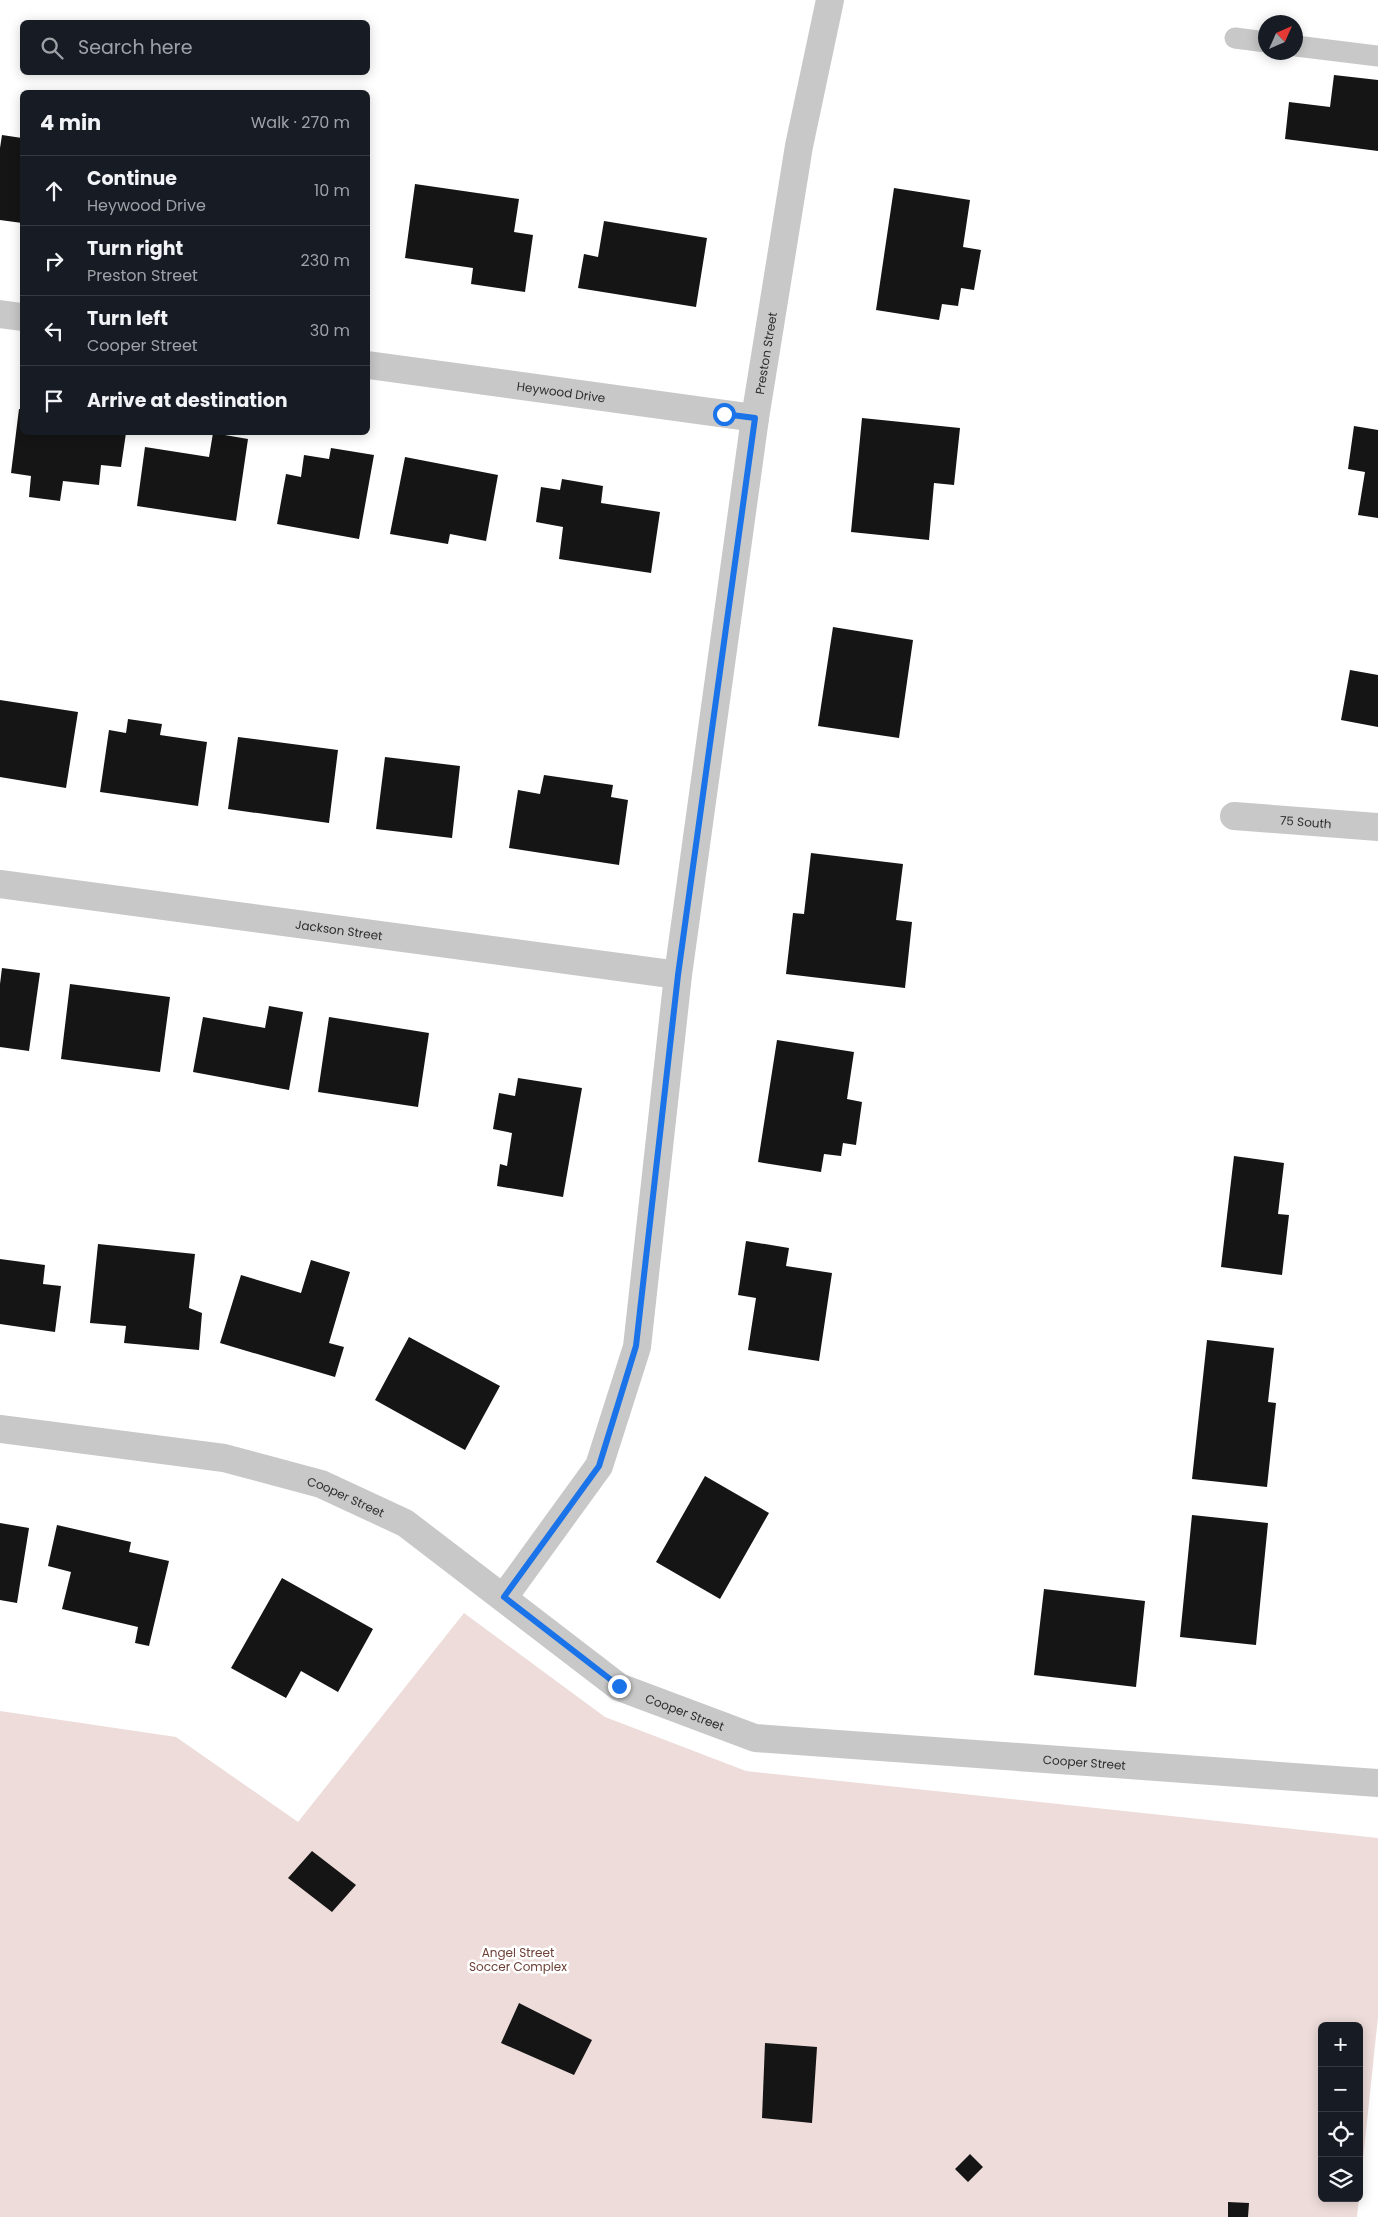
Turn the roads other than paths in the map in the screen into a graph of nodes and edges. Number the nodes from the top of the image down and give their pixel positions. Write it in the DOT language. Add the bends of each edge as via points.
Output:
graph roads {
  1 [pos="830,0"];
  2 [pos="1235,38"];
  3 [pos="1258,41"];
  4 [pos="1303,47"];
  5 [pos="1378,56"];
  6 [pos="0,314"];
  7 [pos="20,317"];
  8 [pos="370,365"];
  9 [pos="755,418"];
  10 [pos="1234,816"];
  11 [pos="1378,828"];
  12 [pos="0,884"];
  13 [pos="678,975"];
  14 [pos="0,1428"];
  15 [pos="504,1597"];
  16 [pos="1378,1783"];
  1 -- 9 [label="street, Preston Street" via="799,146"];
  2 -- 3 [label="lane"];
  4 -- 5 [label="lane"];
  6 -- 7 [label="street"];
  8 -- 9 [label="street, Heywood Drive"];
  9 -- 13 [label="street, Preston Street"];
  10 -- 11 [label="street, 75 South"];
  12 -- 13 [label="street, Jackson Street"];
  13 -- 15 [label="street, Preston Street" via="636,1346 599,1466"];
  14 -- 15 [label="street, Cooper Street" via="224,1458 321,1484 405,1523"];
  15 -- 16 [label="street, Cooper Street" via="619,1686 755,1738"];
}
